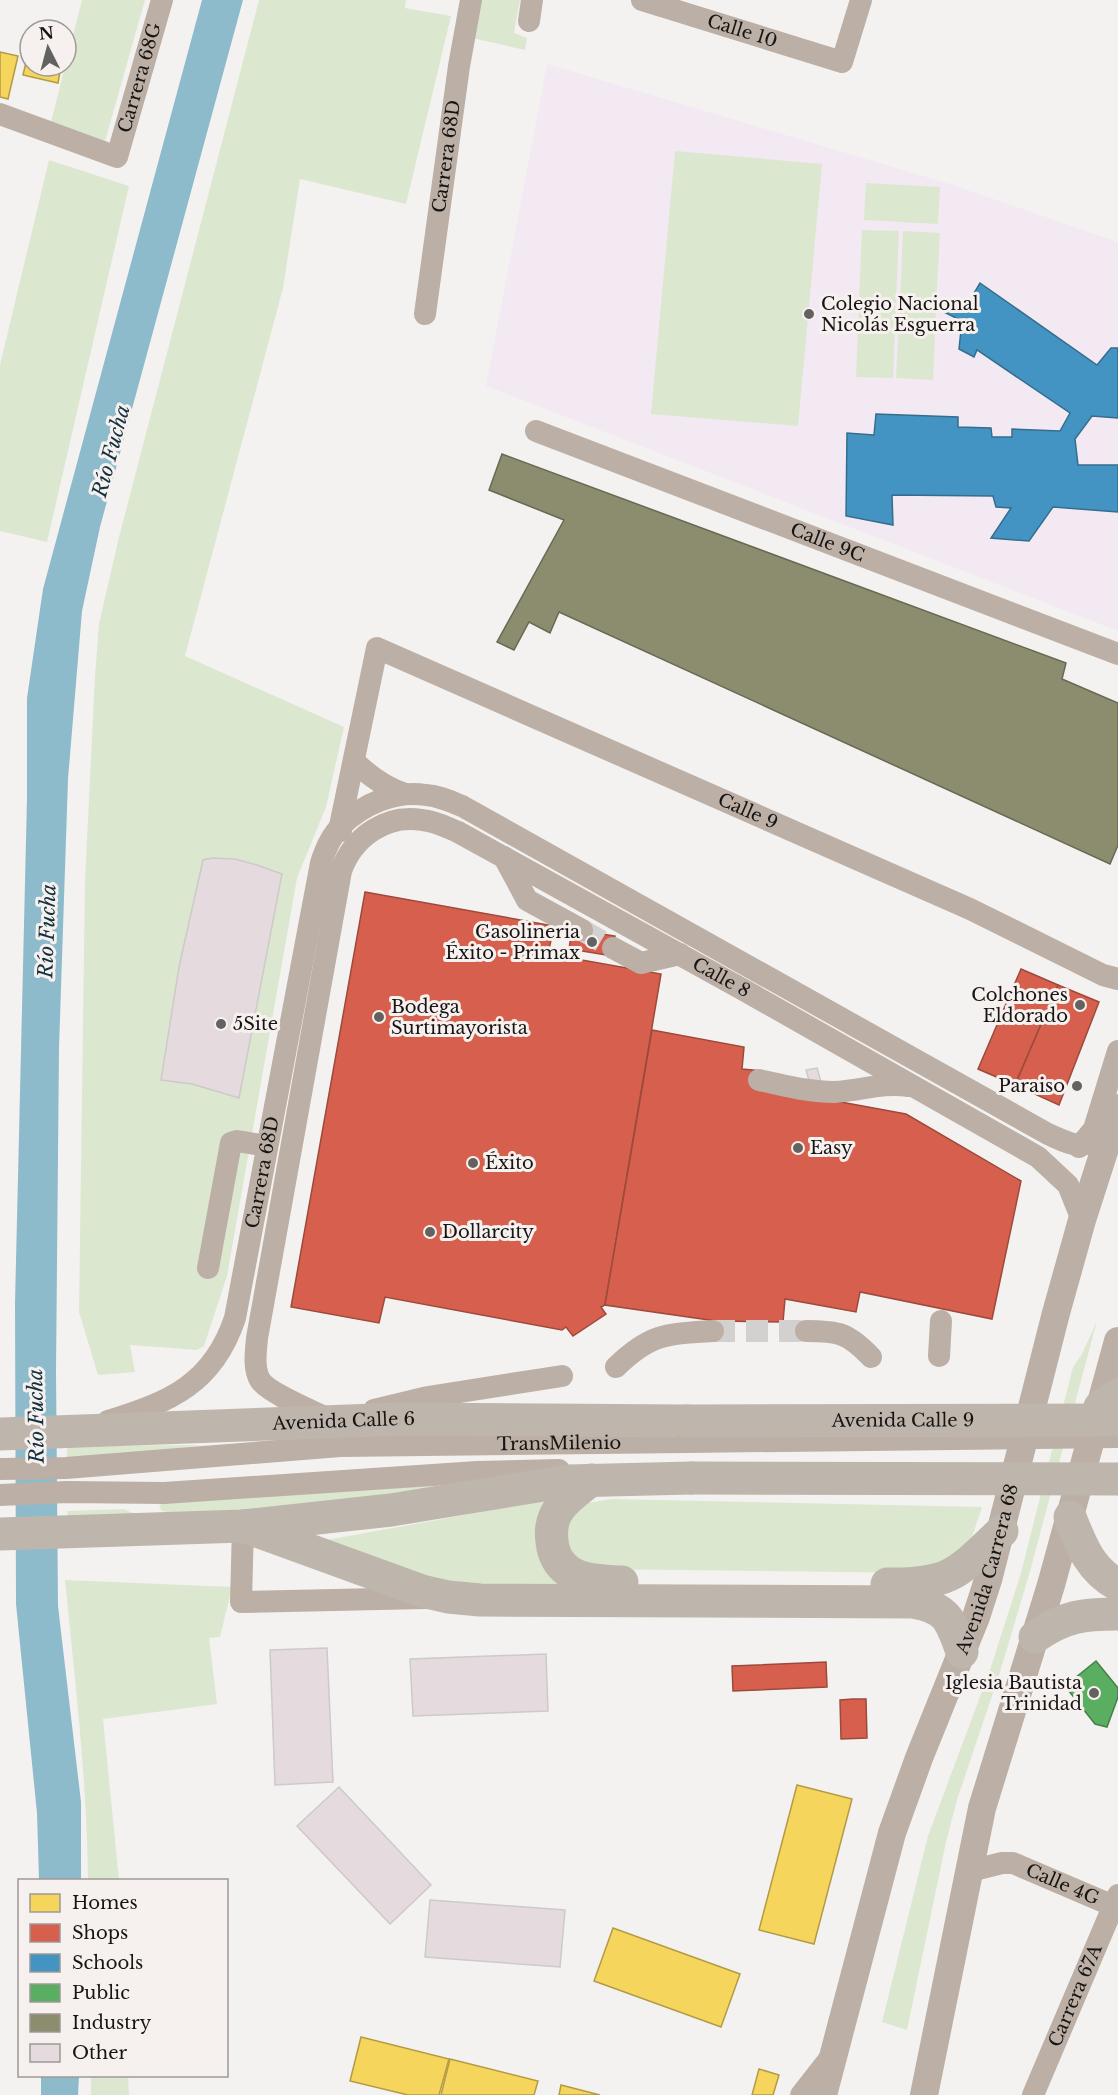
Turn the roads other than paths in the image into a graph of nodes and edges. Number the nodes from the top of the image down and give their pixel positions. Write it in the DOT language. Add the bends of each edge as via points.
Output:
graph roads {
  1 [pos="162,0"];
  2 [pos="471,0"];
  3 [pos="642,0"];
  4 [pos="861,0"];
  5 [pos="671,4"];
  6 [pos="0,114"];
  7 [pos="425,314"];
  8 [pos="536,431"];
  9 [pos="377,648"];
  10 [pos="1118,654"];
  11 [pos="354,760"];
  12 [pos="405,794"];
  13 [pos="340,826"];
  14 [pos="504,857"];
  15 [pos="344,863"];
  16 [pos="582,930"];
  17 [pos="613,948"];
  18 [pos="680,954"];
  19 [pos="1118,979"];
  20 [pos="1118,1051"];
  21 [pos="759,1080"];
  22 [pos="915,1087"];
  23 [pos="1118,1108"];
  24 [pos="1109,1135"];
  25 [pos="267,1146"];
  26 [pos="1080,1146"];
  27 [pos="1038,1157"];
  28 [pos="1082,1220"];
  29 [pos="208,1268"];
  30 [pos="941,1321"];
  31 [pos="713,1331"];
  32 [pos="806,1331"];
  33 [pos="1118,1341"];
  34 [pos="939,1356"];
  35 [pos="871,1357"];
  36 [pos="616,1367"];
  37 [pos="562,1376"];
  38 [pos="1112,1407"];
  39 [pos="334,1422"];
  40 [pos="687,1431"];
  41 [pos="72,1432"];
  42 [pos="0,1434"];
  43 [pos="1118,1437"];
  44 [pos="1118,1463"];
  45 [pos="0,1469"];
  46 [pos="691,1472"];
  47 [pos="1118,1479"];
  48 [pos="591,1480"];
  49 [pos="0,1495"];
  50 [pos="1070,1517"];
  51 [pos="243,1526"];
  52 [pos="1002,1531"];
  53 [pos="0,1533"];
  54 [pos="1118,1585"];
  55 [pos="448,1597"];
  56 [pos="1118,1614"];
  57 [pos="1035,1637"];
  58 [pos="962,1652"];
  59 [pos="970,1871"];
  60 [pos="1116,1903"];
  61 [pos="835,2053"];
  62 [pos="801,2095"];
  63 [pos="823,2095"];
  64 [pos="924,2095"];
  65 [pos="1033,2095"];
  1 -- 6 [label="street, Carrera 68G" via="117,157"];
  2 -- 7 [label="street, Carrera 68D"];
  3 -- 5 [label="street, Calle 10"];
  4 -- 5 [label="street, Calle 10" via="842,62"];
  8 -- 10 [label="street, Calle 9C"];
  9 -- 11 [label="street, Carrera 68D"];
  9 -- 19 [label="street, Calle 9" via="970,909"];
  11 -- 12 [label="street" via="377,782"];
  11 -- 13 [label="street, Carrera 68D"];
  12 -- 13 [label="street, Calle 8" via="364,808"];
  12 -- 26 [label="street, Calle 8" via="424,794 462,806 1048,1134"];
  13 -- 15 [label="street, Carrera 68D"];
  13 -- 25 [label="street, Carrera 68D" via="321,862"];
  14 -- 15 [label="street, Calle 8" via="437,823 408,819 390,821 372,830"];
  14 -- 16 [label="street" via="527,900"];
  14 -- 18 [label="street, Calle 8"];
  15 -- 39 [label="street, Carrera 68D" via="256,1351 257,1375 267,1388"];
  17 -- 18 [label="street" via="641,963"];
  18 -- 22 [label="street, Calle 8"];
  20 -- 26 [label="street" via="1094,1129"];
  21 -- 22 [label="street" via="814,1091 837,1092 887,1084"];
  22 -- 27 [label="street, Calle 8"];
  23 -- 24 [label="main road, Avenida Carrera 68"];
  24 -- 26 [label="street"];
  24 -- 28 [label="main road, Avenida Carrera 68"];
  25 -- 29 [label="street" via="231,1143"];
  25 -- 41 [label="street, Carrera 68D" via="235,1318 222,1350 197,1380 164,1401"];
  26 -- 27 [label="street" via="1061,1155"];
  27 -- 28 [label="street, Calle 8" via="1068,1185"];
  28 -- 52 [label="main road, Avenida Carrera 68"];
  30 -- 34 [label="street"];
  31 -- 36 [label="street" via="654,1338"];
  32 -- 35 [label="street" via="837,1332 851,1338"];
  33 -- 38 [label="main road"];
  37 -- 39 [label="street" via="428,1397"];
  38 -- 40 [label="highway, Avenida Calle 9, bridge"];
  38 -- 50 [label="main road"];
  39 -- 40 [label="highway, Avenida Calle 6" via="437,1419"];
  39 -- 41 [label="highway, Avenida Calle 6"];
  40 -- 43 [label="street, TransMilenio, bridge"];
  40 -- 45 [label="street, TransMilenio" via="340,1446 66,1468"];
  41 -- 42 [label="highway, Avenida Calle 6"];
  44 -- 46 [label="street, TransMilenio"];
  46 -- 47 [label="highway, bridge"];
  46 -- 48 [label="highway"];
  46 -- 49 [label="street, TransMilenio" via="477,1473 164,1493"];
  48 -- 51 [label="highway" via="391,1510"];
  48 -- 52 [label="highway" via="555,1515 551,1539 561,1565 571,1574 596,1581 921,1583 957,1572"];
  50 -- 54 [label="highway" via="1091,1564"];
  50 -- 57 [label="main road"];
  51 -- 53 [label="highway"];
  51 -- 55 [label="highway"];
  51 -- 55 [label="street" via="241,1602"];
  52 -- 58 [label="main road, Avenida Carrera 68"];
  55 -- 58 [label="highway" via="913,1602 945,1614"];
  56 -- 57 [label="highway" via="1066,1619"];
  57 -- 59 [label="main road" via="982,1808"];
  58 -- 61 [label="main road, Avenida Carrera 68" via="892,1833"];
  59 -- 60 [label="street, Calle 4G" via="1013,1863"];
  59 -- 64 [label="main road"];
  60 -- 65 [label="street, Carrera 67A"];
  61 -- 62 [label="street"];
  61 -- 63 [label="main road, Avenida Carrera 68"];
}
